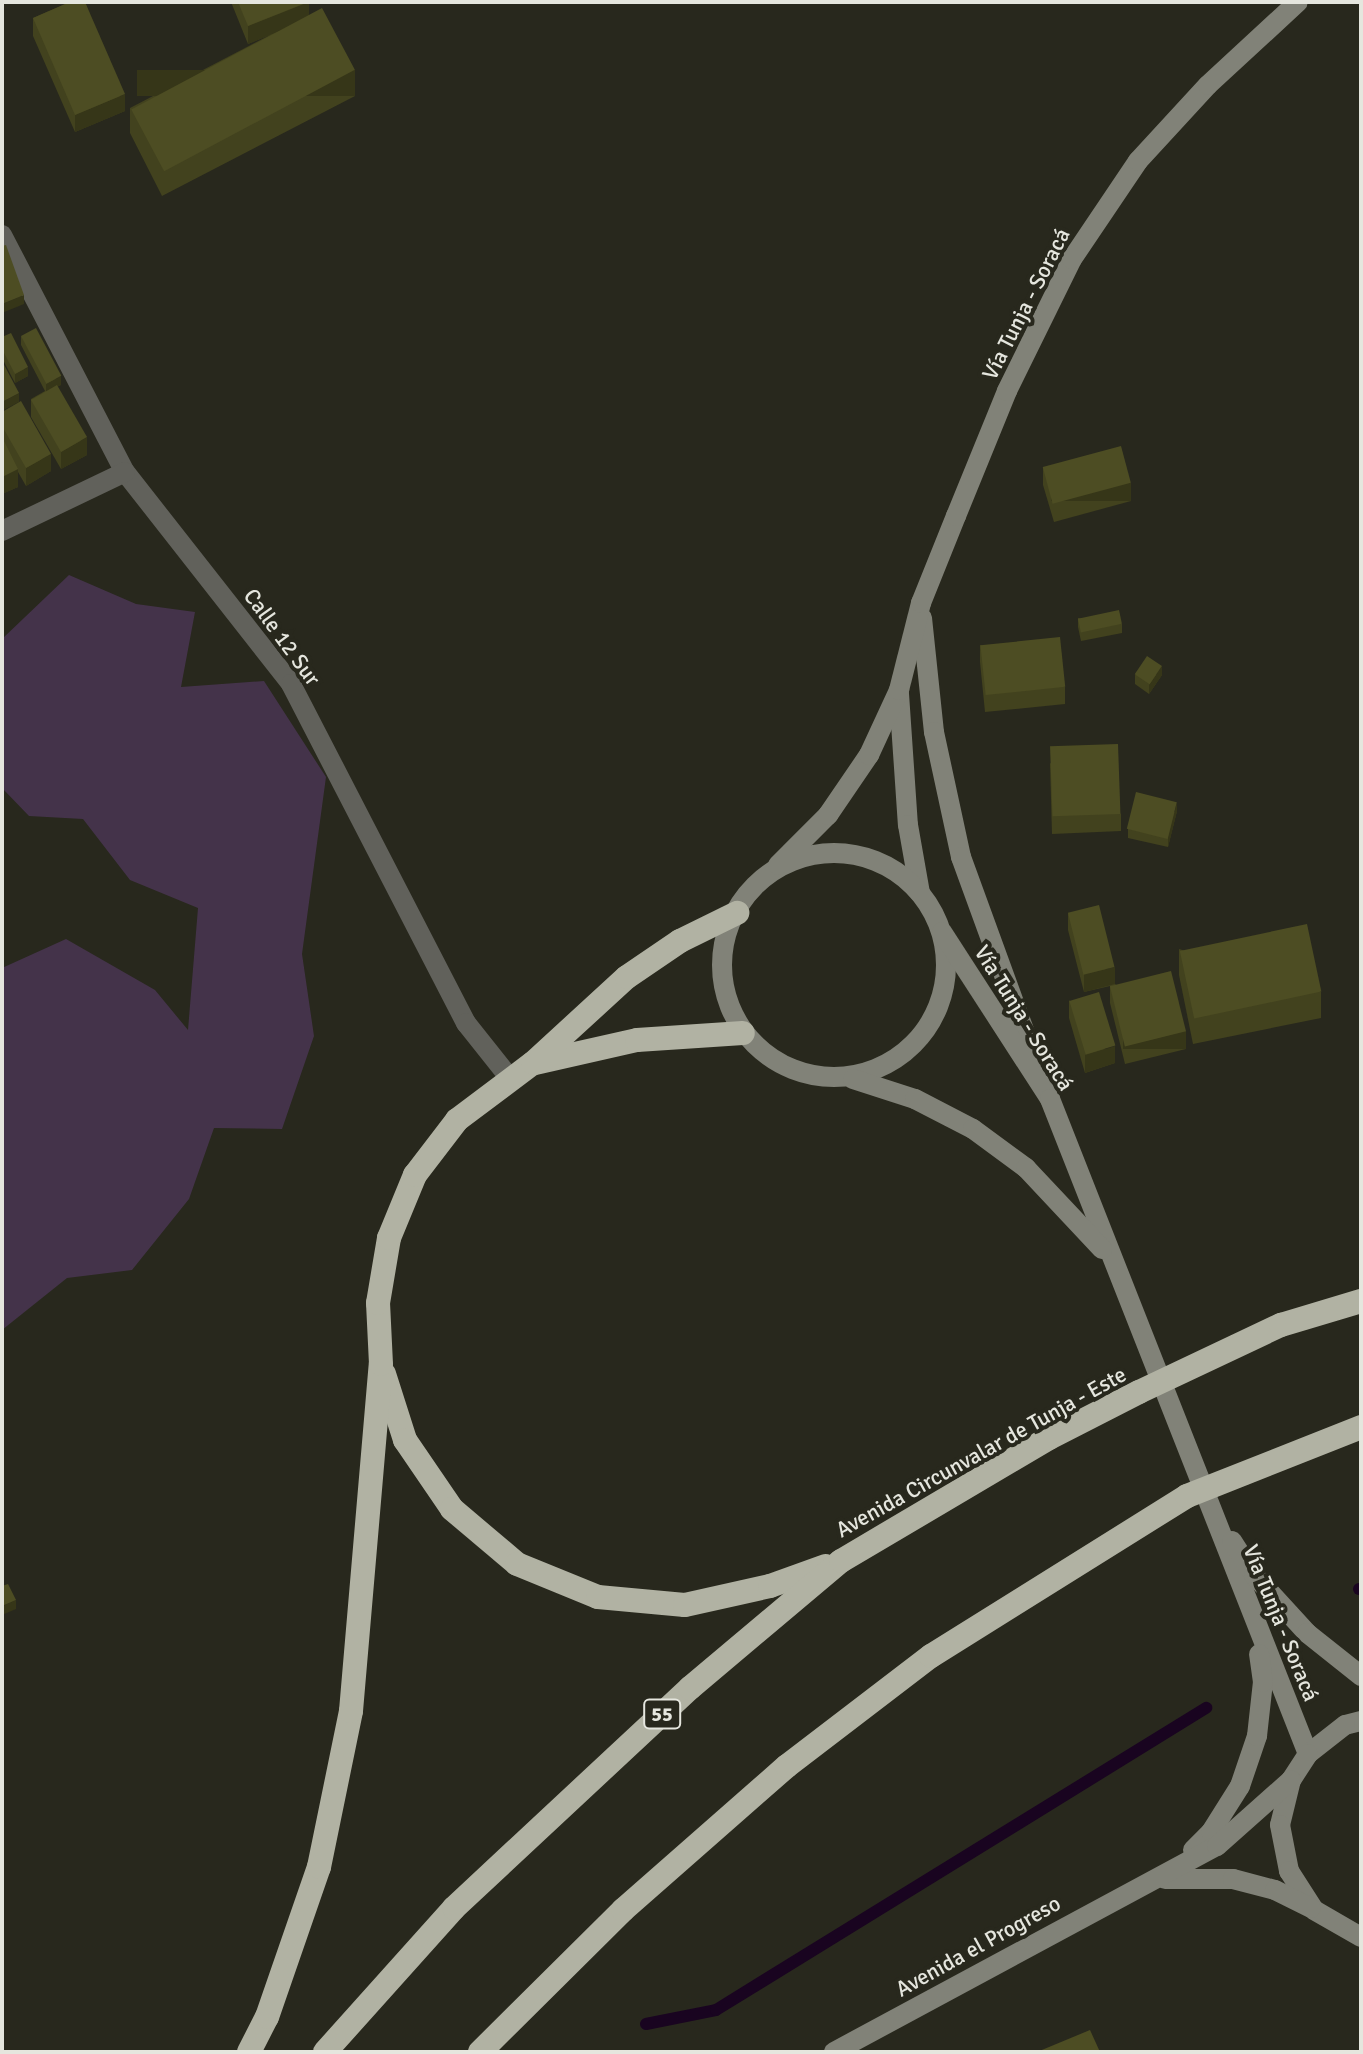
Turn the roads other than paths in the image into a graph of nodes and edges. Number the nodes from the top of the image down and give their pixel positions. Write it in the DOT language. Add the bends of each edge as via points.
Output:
graph roads {
  1 [pos="1298,2"];
  2 [pos="2,235"];
  3 [pos="125,472"];
  4 [pos="2,531"];
  5 [pos="921,603"];
  6 [pos="899,690"];
  7 [pos="778,865"];
  8 [pos="920,893"];
  9 [pos="737,913"];
  10 [pos="942,932"];
  11 [pos="743,1033"];
  12 [pos="533,1063"];
  13 [pos="509,1077"];
  14 [pos="853,1079"];
  15 [pos="1050,1099"];
  16 [pos="1115,1266"];
  17 [pos="1361,1301"];
  18 [pos="381,1364"];
  19 [pos="1361,1427"];
  20 [pos="1211,1509"];
  21 [pos="841,1561"];
  22 [pos="1255,1629"];
  23 [pos="1361,1676"];
  24 [pos="1361,1721"];
  25 [pos="1308,1754"];
  26 [pos="1291,1780"];
  27 [pos="1173,1870"];
  28 [pos="1145,1881"];
  29 [pos="1314,1910"];
  30 [pos="1361,1937"];
  31 [pos="249,2052"];
  32 [pos="325,2052"];
  33 [pos="480,2052"];
  34 [pos="834,2052"];
  1 -- 5 [label="main road, Vía Tunja - Soracá" via="1208,85 1138,161 1072,259 1007,391"];
  2 -- 3 [label="street, Calle 12 Sur"];
  3 -- 4 [label="street"];
  3 -- 13 [label="street, Calle 12 Sur" via="291,684 466,1023"];
  5 -- 6 [label="main road, Vía Tunja - Soracá"];
  5 -- 15 [label="main road" via="934,732 961,857"];
  6 -- 7 [label="main road, Vía Tunja - Soracá" via="869,755"];
  6 -- 8 [label="main road, Vía Tunja - Soracá" via="901,759"];
  7 -- 8 [label="main road" via="828,852 879,862"];
  7 -- 9 [label="main road" via="754,884"];
  8 -- 10 [label="main road"];
  9 -- 11 [label="main road" via="721,949 724,992"];
  9 -- 12 [label="highway" via="680,941 627,977"];
  10 -- 14 [label="main road" via="946,980 930,1024 897,1058"];
  10 -- 15 [label="main road, Vía Tunja - Soracá"];
  11 -- 12 [label="highway" via="637,1040"];
  11 -- 14 [label="main road" via="773,1060"];
  12 -- 13 [label="highway"];
  13 -- 18 [label="highway" via="457,1120 415,1175 389,1238 378,1303"];
  14 -- 16 [label="main road, Vía Tunja - Soracá" via="915,1099 973,1129 1026,1168"];
  15 -- 16 [label="main road, Vía Tunja - Soracá"];
  16 -- 20 [label="main road, Vía Tunja - Soracá"];
  17 -- 21 [label="highway, Avenida Circunvalar de Tunja - Este / 55" via="1281,1325 1049,1438"];
  18 -- 21 [label="highway" via="405,1440 444,1498 517,1564 598,1597 685,1605 770,1586"];
  18 -- 31 [label="highway" via="351,1711 319,1867 267,2017"];
  19 -- 33 [label="highway" via="1187,1496 931,1656 787,1766 623,1910"];
  20 -- 22 [label="main road, Vía Tunja - Soracá"];
  20 -- 23 [label="main road, Vía Tunja - Soracá" via="1254,1575 1307,1633"];
  21 -- 32 [label="highway, Avenida Circunvalar de Tunja - Este / 55" via="690,1688 454,1908"];
  22 -- 25 [label="main road, Vía Tunja - Soracá"];
  22 -- 27 [label="main road" via="1263,1682 1249,1761 1211,1832"];
  24 -- 25 [label="main road" via="1345,1725"];
  25 -- 26 [label="main road"];
  26 -- 27 [label="main road, Avenida el Progreso" via="1217,1846"];
  26 -- 29 [label="main road" via="1280,1825 1289,1871"];
  27 -- 28 [label="main road, Avenida el Progreso"];
  28 -- 29 [label="main road, Avenida el Progreso" via="1233,1879 1275,1890"];
  28 -- 34 [label="main road, Avenida el Progreso"];
  29 -- 30 [label="main road, Avenida el Progreso"];
}
